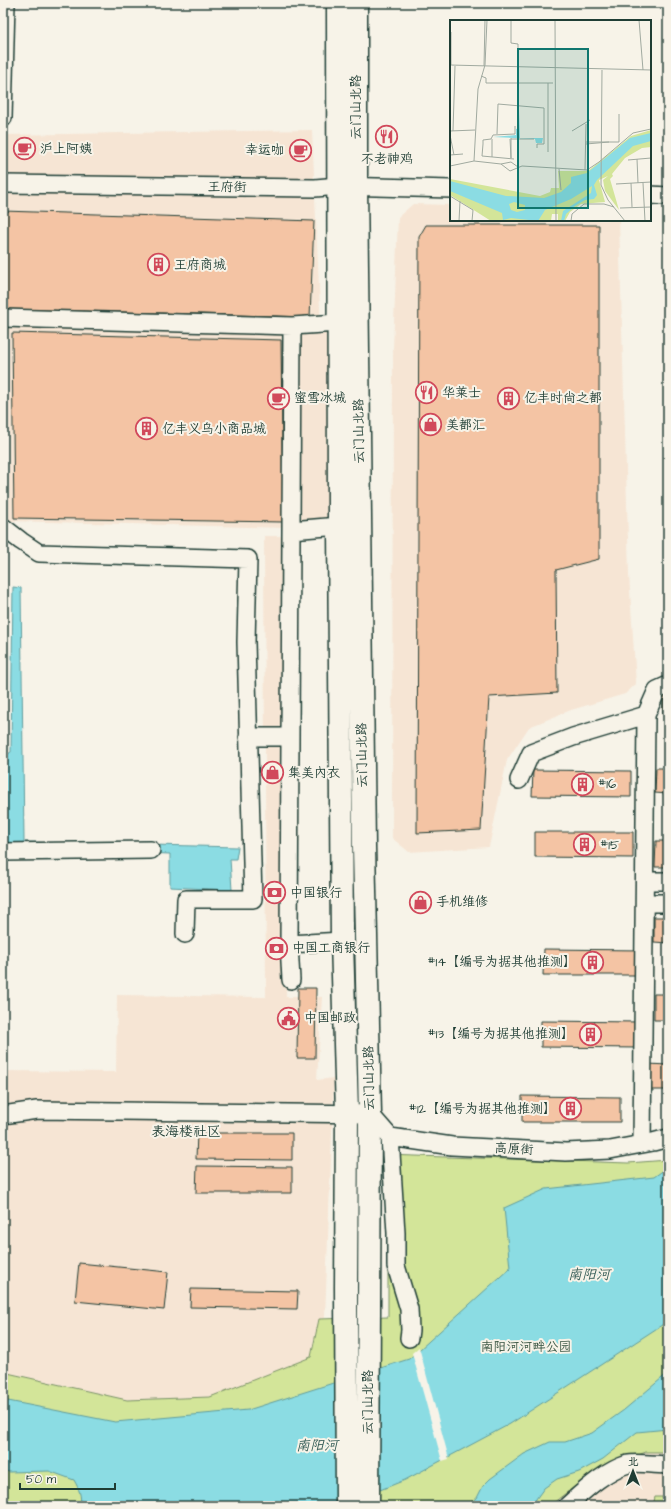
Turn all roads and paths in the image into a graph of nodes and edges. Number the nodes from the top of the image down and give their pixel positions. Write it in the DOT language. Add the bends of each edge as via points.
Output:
graph roads {
  1 [pos="6,3"];
  2 [pos="338,3"];
  3 [pos="356,3"];
  4 [pos="3,118"];
  5 [pos="3,184"];
  6 [pos="347,186"];
  7 [pos="450,189"];
  8 [pos="651,195"];
  9 [pos="668,196"];
  10 [pos="3,318"];
  11 [pos="339,323"];
  12 [pos="292,326"];
  13 [pos="339,526"];
  14 [pos="3,527"];
  15 [pos="291,530"];
  16 [pos="668,685"];
  17 [pos="646,715"];
  18 [pos="248,737"];
  19 [pos="290,737"];
  20 [pos="519,780"];
  21 [pos="151,850"];
  22 [pos="3,852"];
  23 [pos="645,881"];
  24 [pos="668,881"];
  25 [pos="645,903"];
  26 [pos="668,903"];
  27 [pos="185,934"];
  28 [pos="342,941"];
  29 [pos="289,944"];
  30 [pos="290,980"];
  31 [pos="347,1113"];
  32 [pos="4,1114"];
  33 [pos="370,1114"];
  34 [pos="390,1137"];
  35 [pos="668,1138"];
  36 [pos="642,1144"];
  37 [pos="409,1338"];
  38 [pos="668,1465"];
  39 [pos="347,1506"];
  40 [pos="368,1506"];
  41 [pos="567,1506"];
  1 -- 4 [label="street"];
  2 -- 6 [label="main road, 云门山北路"];
  3 -- 6 [label="main road, 云门山北路"];
  5 -- 6 [label="street, 王府街" via="315,188"];
  6 -- 7 [label="street, 王府街"];
  6 -- 11 [label="main road, 云门山北路"];
  6 -- 33 [label="main road, 云门山北路"];
  8 -- 9 [label="street"];
  10 -- 12 [label="street"];
  11 -- 12 [label="street"];
  11 -- 13 [label="main road, 云门山北路"];
  12 -- 15 [label="street"];
  13 -- 15 [label="street"];
  13 -- 28 [label="main road, 云门山北路"];
  14 -- 18 [label="street" via="39,553 248,559"];
  15 -- 19 [label="street"];
  16 -- 17 [label="street" via="657,690"];
  17 -- 20 [label="street" via="573,737 531,753"];
  17 -- 23 [label="street"];
  18 -- 19 [label="street"];
  18 -- 27 [label="street" via="253,899 186,898"];
  19 -- 29 [label="street"];
  21 -- 22 [label="street"];
  23 -- 24 [label="street"];
  23 -- 25 [label="street"];
  25 -- 26 [label="street"];
  25 -- 36 [label="street"];
  28 -- 29 [label="street"];
  28 -- 31 [label="main road, 云门山北路"];
  29 -- 30 [label="street"];
  31 -- 32 [label="street" via="36,1110"];
  31 -- 33 [label="street"];
  31 -- 39 [label="main road, 云门山北路"];
  33 -- 34 [label="street"];
  33 -- 40 [label="main road, 云门山北路"];
  34 -- 36 [label="street, 高原街" via="452,1146 566,1152 610,1150"];
  34 -- 37 [label="street" via="396,1266 409,1310"];
  35 -- 36 [label="street, 高原街"];
  38 -- 41 [label="street" via="629,1464 589,1487"];
}
